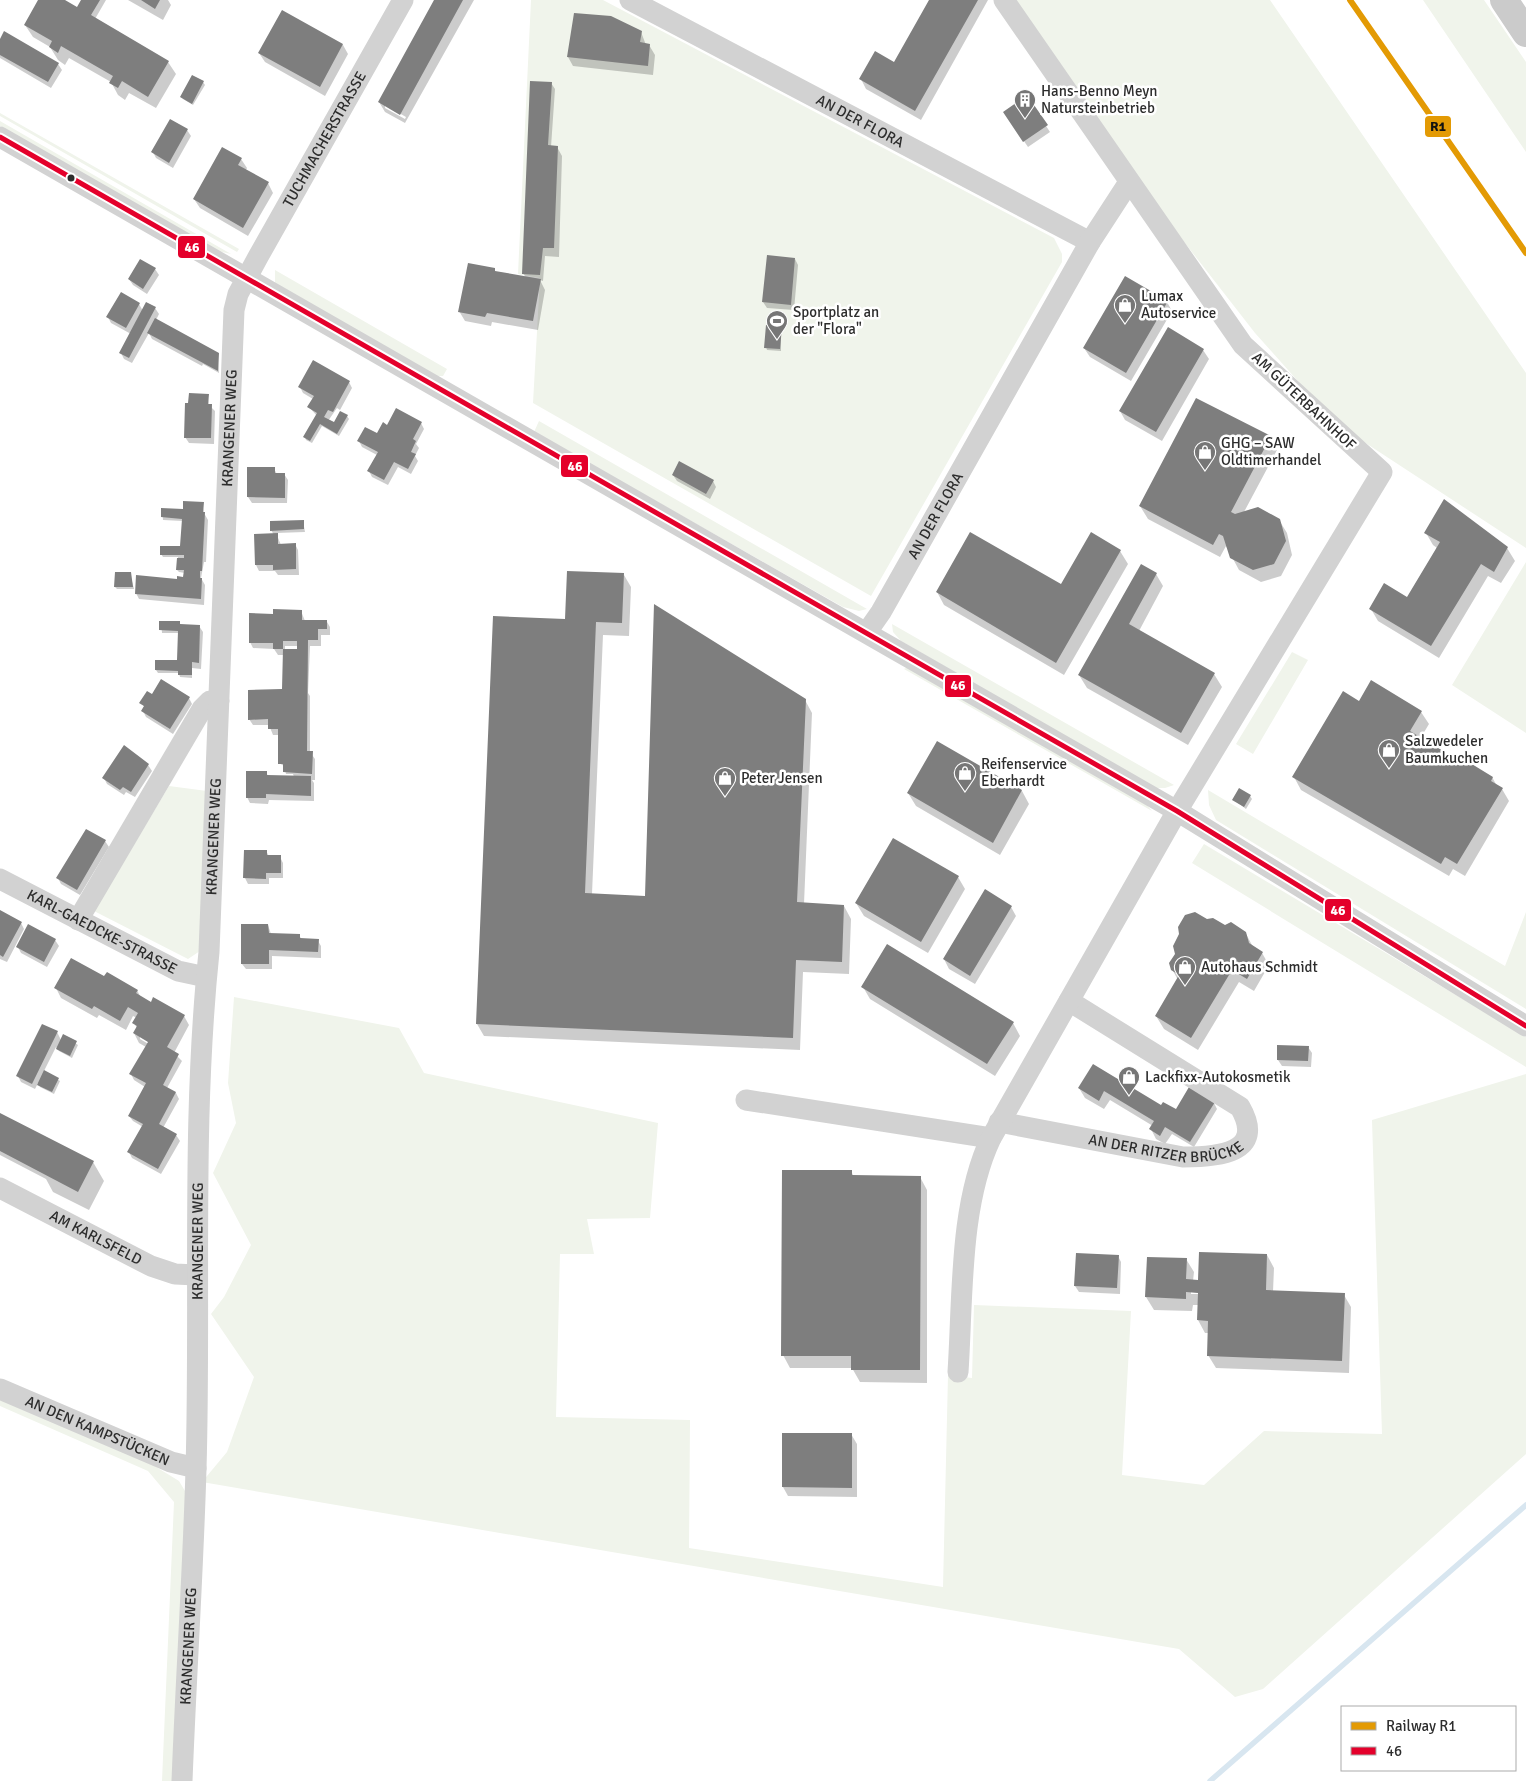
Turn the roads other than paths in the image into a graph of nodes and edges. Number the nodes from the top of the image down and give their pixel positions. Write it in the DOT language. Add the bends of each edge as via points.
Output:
graph roads {
  1 [pos="403,0"];
  2 [pos="630,0"];
  3 [pos="1004,0"];
  4 [pos="1504,0"];
  5 [pos="1526,33"];
  6 [pos="0,137"];
  7 [pos="1129,182"];
  8 [pos="1090,242"];
  9 [pos="247,278"];
  10 [pos="867,632"];
  11 [pos="219,701"];
  12 [pos="1177,811"];
  13 [pos="0,879"];
  14 [pos="78,920"];
  15 [pos="206,978"];
  16 [pos="1070,1000"];
  17 [pos="1526,1026"];
  18 [pos="746,1100"];
  19 [pos="995,1130"];
  20 [pos="0,1188"];
  21 [pos="196,1275"];
  22 [pos="958,1372"];
  23 [pos="0,1389"];
  24 [pos="196,1468"];
  25 [pos="182,1781"];
  1 -- 9 [label="street, TUCHMACHERSTRASSE"];
  2 -- 8 [label="street, AN DER FLORA"];
  3 -- 7 [label="street, AM GÜTERBAHNHOF"];
  4 -- 5 [label="street"];
  6 -- 9 [label="street"];
  7 -- 8 [label="street, AN DER FLORA"];
  7 -- 12 [label="street, AM GÜTERBAHNHOF" via="1242,344 1382,472"];
  8 -- 10 [label="street, AN DER FLORA"];
  9 -- 10 [label="street"];
  9 -- 11 [label="street, KRANGENER WEG" via="234,310"];
  10 -- 12 [label="street"];
  11 -- 14 [label="street" via="210,701 202,709"];
  11 -- 15 [label="street, KRANGENER WEG"];
  12 -- 16 [label="street"];
  12 -- 17 [label="street"];
  13 -- 14 [label="street, KARL-GAEDCKE-STRASSE"];
  14 -- 15 [label="street, KARL-GAEDCKE-STRASSE" via="178,971"];
  15 -- 21 [label="street, KRANGENER WEG"];
  16 -- 19 [label="street"];
  16 -- 19 [label="street, AN DER RITZER BRÜCKE" via="1240,1107 1248,1129 1244,1141 1235,1151 1214,1157 1184,1157"];
  18 -- 19 [label="street, AN DER RITZER BRÜCKE"];
  19 -- 22 [label="street" via="980,1161 969,1206"];
  20 -- 21 [label="street, AM KARLSFELD" via="151,1266 175,1274"];
  21 -- 24 [label="street, KRANGENER WEG"];
  23 -- 24 [label="street, AN DEN KAMPSTÜCKEN" via="171,1462"];
  24 -- 25 [label="street, KRANGENER WEG"];
}
